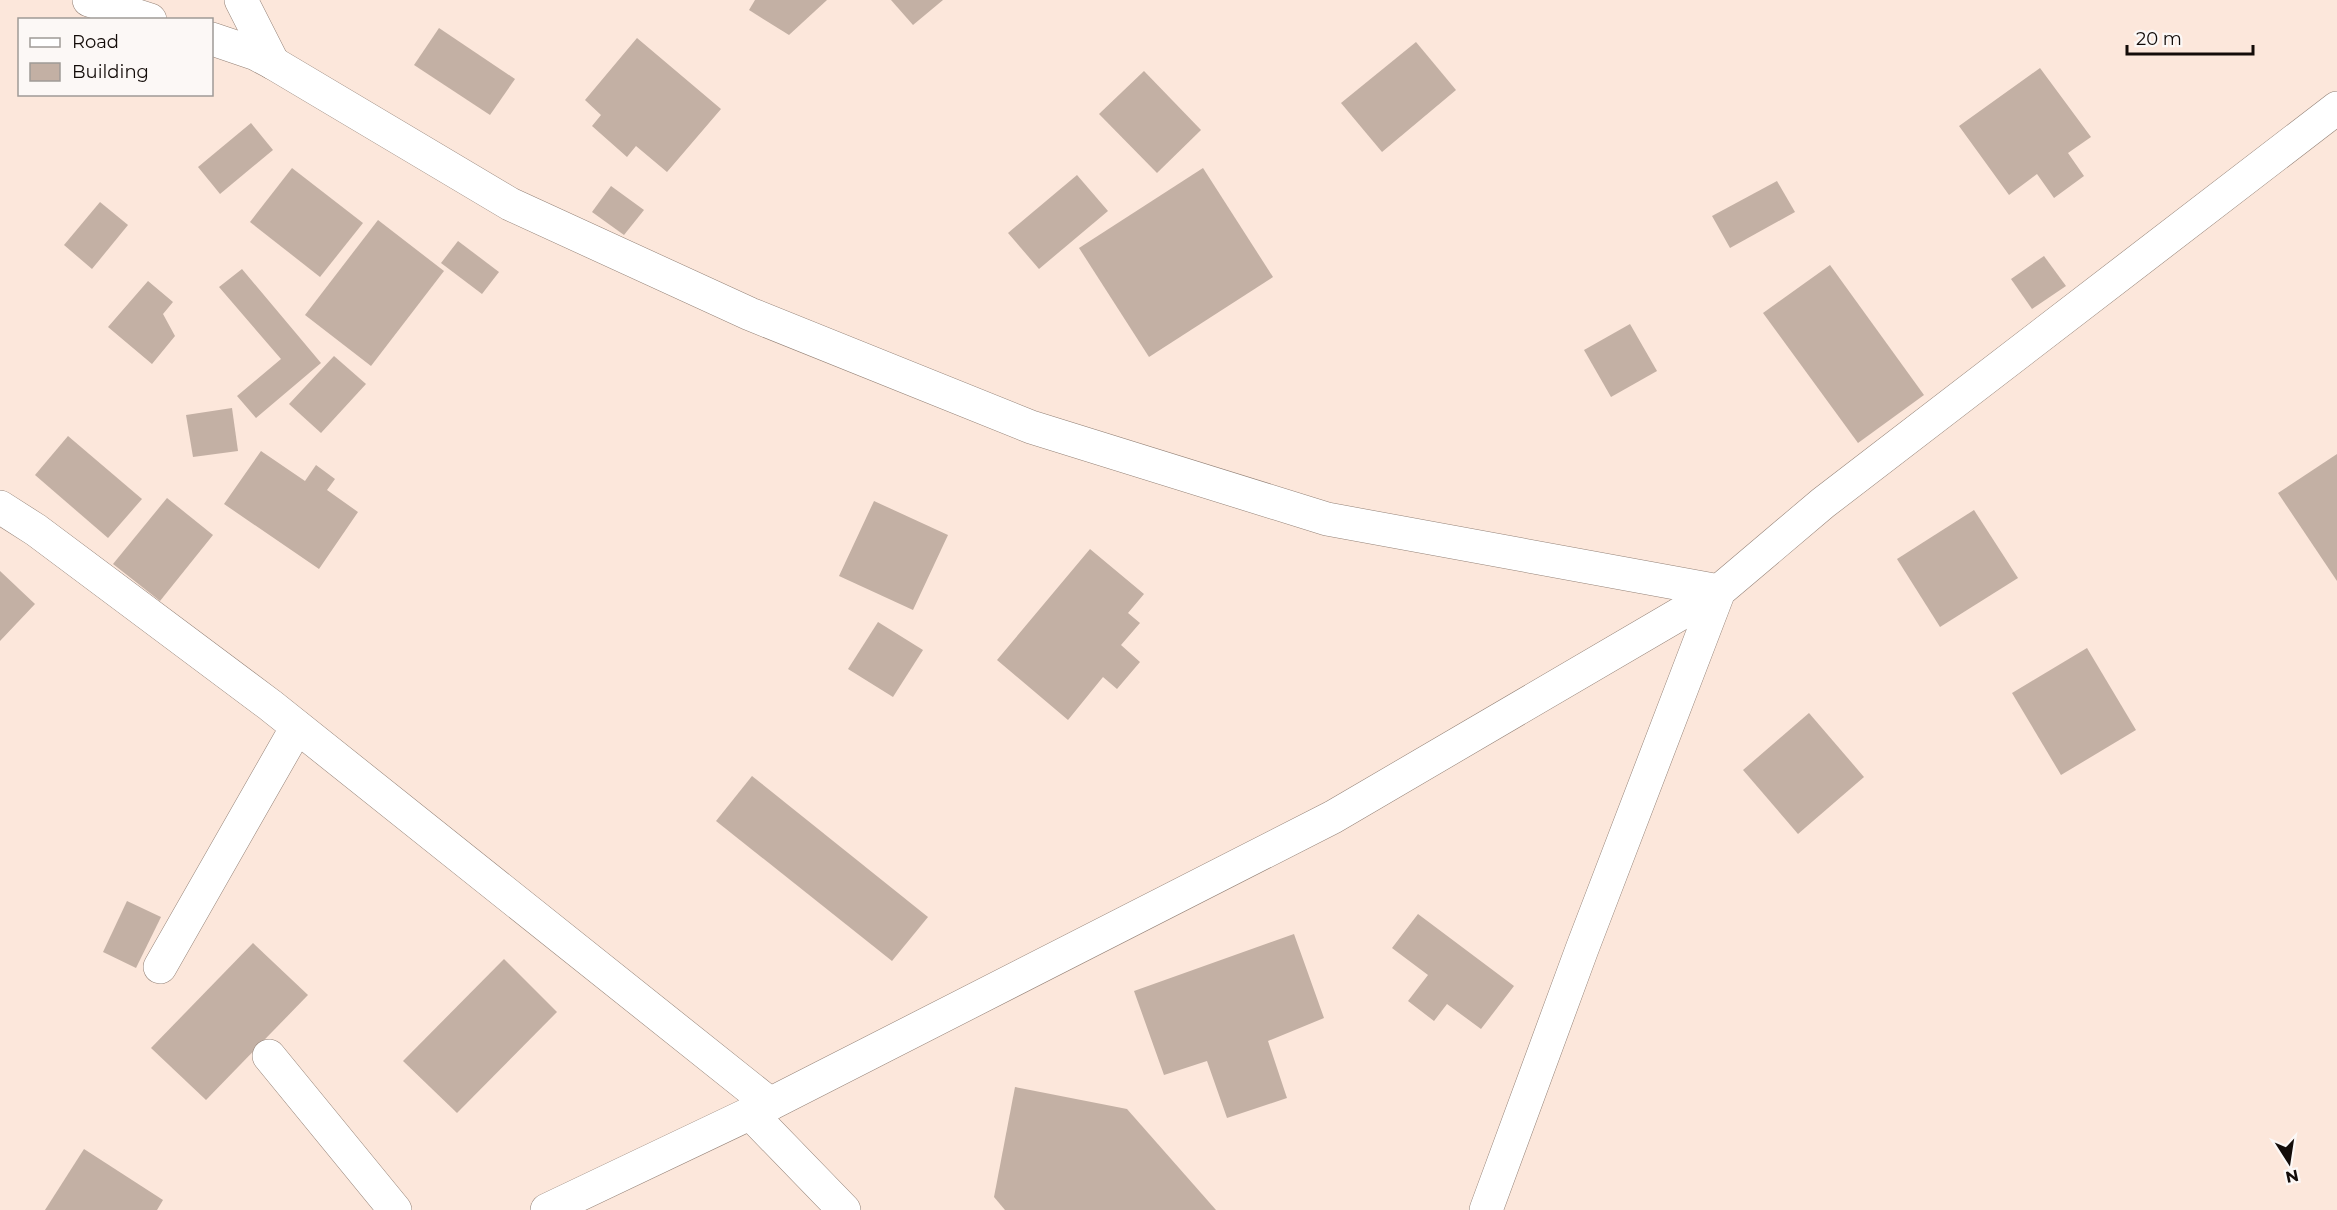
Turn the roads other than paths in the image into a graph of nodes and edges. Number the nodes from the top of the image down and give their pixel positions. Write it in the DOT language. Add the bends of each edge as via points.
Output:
graph roads {
  1 [pos="89,0"];
  2 [pos="241,0"];
  3 [pos="144,18"];
  4 [pos="213,39"];
  5 [pos="273,63"];
  6 [pos="2337,108"];
  7 [pos="0,507"];
  8 [pos="1719,591"];
  9 [pos="297,727"];
  10 [pos="160,967"];
  11 [pos="269,1056"];
  12 [pos="760,1109"];
  13 [pos="395,1210"];
  14 [pos="548,1210"];
  15 [pos="844,1210"];
  16 [pos="1486,1210"];
  1 -- 3 [label="street"];
  2 -- 5 [label="street"];
  4 -- 5 [label="street"];
  5 -- 8 [label="street" via="510,204 750,314 1031,427 1327,519"];
  6 -- 8 [label="street" via="1823,502"];
  7 -- 9 [label="street"];
  8 -- 12 [label="street" via="1333,817"];
  8 -- 16 [label="street"];
  9 -- 10 [label="street"];
  9 -- 12 [label="street"];
  11 -- 13 [label="street"];
  12 -- 14 [label="street"];
  12 -- 15 [label="street"];
}
